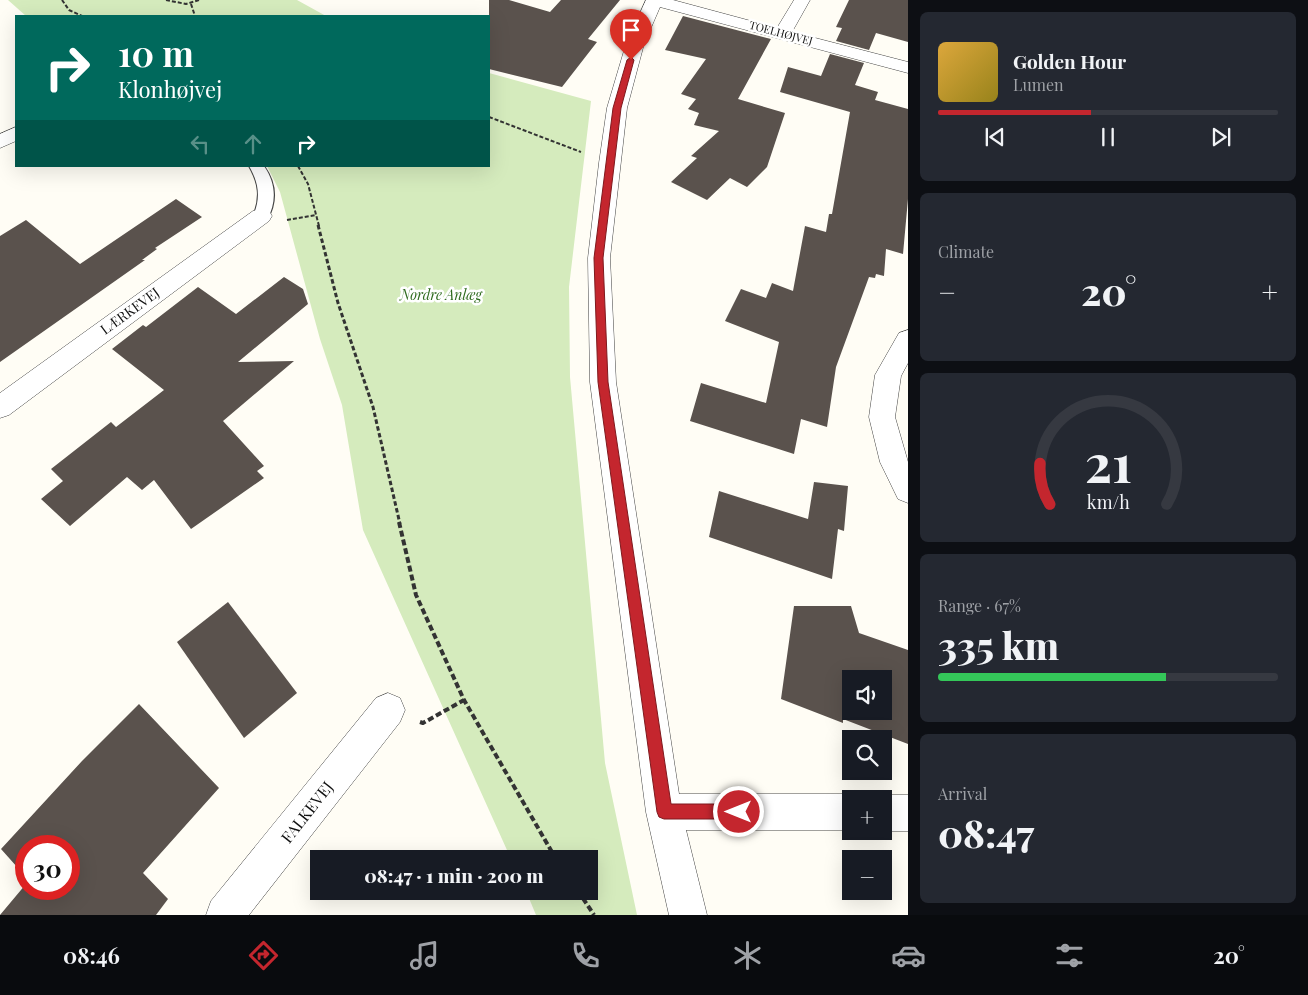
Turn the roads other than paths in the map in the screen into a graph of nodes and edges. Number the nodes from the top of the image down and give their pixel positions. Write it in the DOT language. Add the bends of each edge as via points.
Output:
graph roads {
  1 [pos="654,0"];
  2 [pos="802,0"];
  3 [pos="782,33"];
  4 [pos="908,68"];
  5 [pos="15,134"];
  6 [pos="0,142"];
  7 [pos="257,167"];
  8 [pos="261,216"];
  9 [pos="908,340"];
  10 [pos="0,407"];
  11 [pos="908,490"];
  12 [pos="388,710"];
  13 [pos="664,812"];
  14 [pos="842,812"];
  15 [pos="892,813"];
  16 [pos="908,813"];
  17 [pos="225,915"];
  18 [pos="688,915"];
  1 -- 3 [label="street, TOELHØJVEJ"];
  1 -- 13 [label="street" via="635,44 617,108 599,258 603,382"];
  2 -- 3 [label="street"];
  3 -- 4 [label="street, TOELHØJVEJ"];
  5 -- 6 [label="street"];
  7 -- 8 [label="lane" via="263,174 268,204"];
  8 -- 10 [label="street, LÆRKEVEJ"];
  9 -- 11 [label="street" via="888,375 882,417 894,462"];
  12 -- 17 [label="street, FALKEVEJ"];
  13 -- 14 [label="street"];
  13 -- 18 [label="street"];
  15 -- 16 [label="street"];
}
